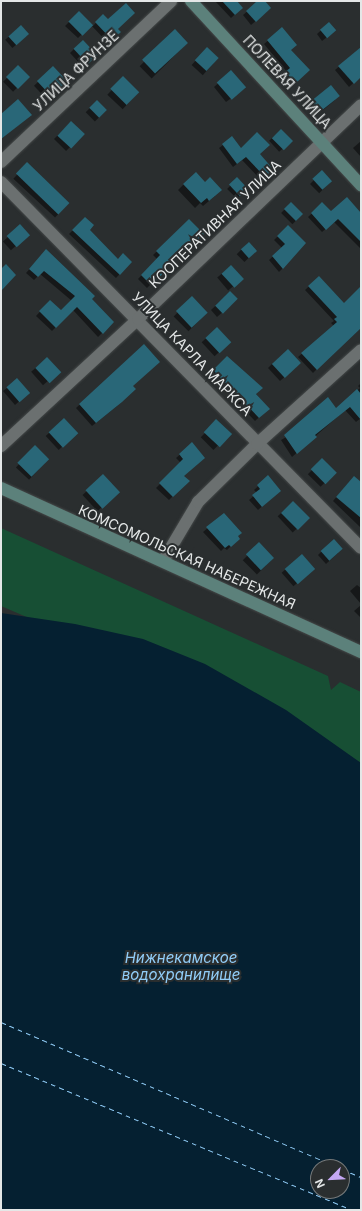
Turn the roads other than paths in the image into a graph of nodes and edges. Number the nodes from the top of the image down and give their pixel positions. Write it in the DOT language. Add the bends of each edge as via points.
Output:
graph roads {
  1 [pos="171,1"];
  2 [pos="190,1"];
  3 [pos="361,105"];
  4 [pos="323,143"];
  5 [pos="1,162"];
  6 [pos="1,182"];
  7 [pos="361,185"];
  8 [pos="138,319"];
  9 [pos="361,350"];
  10 [pos="257,444"];
  11 [pos="1,446"];
  12 [pos="1,488"];
  13 [pos="361,548"];
  14 [pos="163,561"];
  15 [pos="361,652"];
  1 -- 5 [label="street, УЛИЦА ФРУНЗЕ"];
  2 -- 4 [label="street, ПОЛЕВАЯ УЛИЦА"];
  3 -- 4 [label="street, КООПЕРАТИВНАЯ УЛИЦА"];
  4 -- 7 [label="street, ПОЛЕВАЯ УЛИЦА"];
  4 -- 8 [label="street, КООПЕРАТИВНАЯ УЛИЦА"];
  6 -- 8 [label="street, УЛИЦА КАРЛА МАРКСА"];
  8 -- 10 [label="street, УЛИЦА КАРЛА МАРКСА"];
  8 -- 11 [label="street, КООПЕРАТИВНАЯ УЛИЦА"];
  9 -- 10 [label="street"];
  10 -- 13 [label="street, УЛИЦА КАРЛА МАРКСА"];
  10 -- 14 [label="street" via="198,502"];
  12 -- 14 [label="street, КОМСОМОЛЬСКАЯ НАБЕРЕЖНАЯ"];
  14 -- 15 [label="street, КОМСОМОЛЬСКАЯ НАБЕРЕЖНАЯ"];
}
